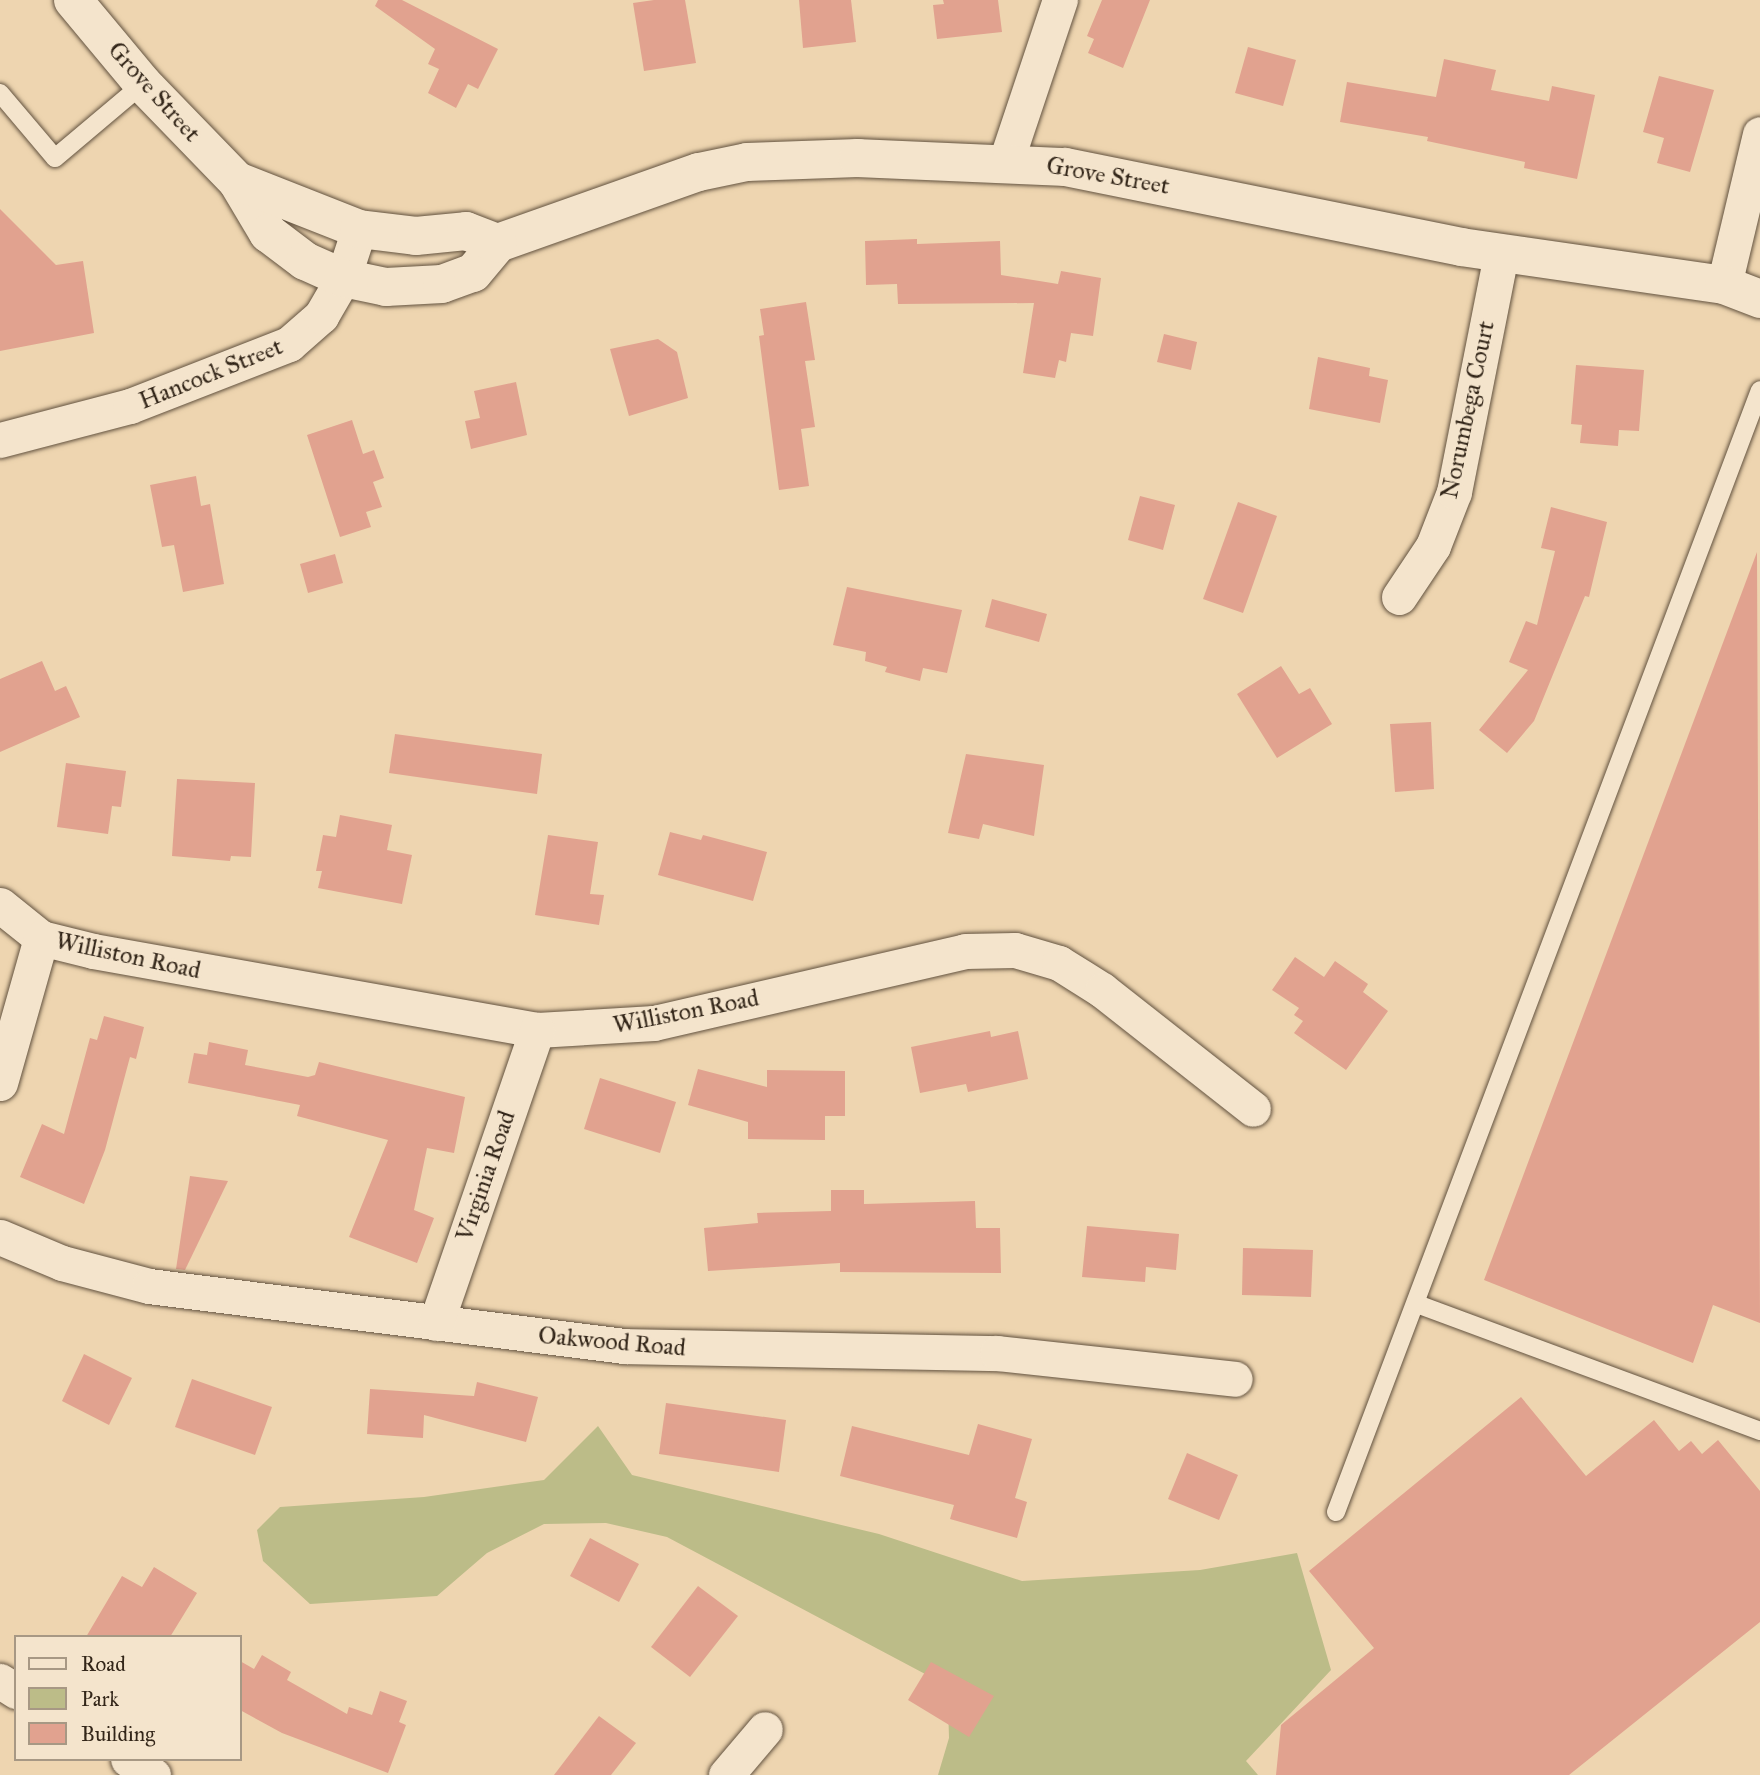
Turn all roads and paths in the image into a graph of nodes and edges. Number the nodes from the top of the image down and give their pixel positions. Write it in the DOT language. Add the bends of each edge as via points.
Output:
graph roads {
  1 [pos="73,0"];
  2 [pos="1059,0"];
  3 [pos="143,84"];
  4 [pos="0,93"];
  5 [pos="1760,134"];
  6 [pos="1006,161"];
  7 [pos="237,181"];
  8 [pos="359,229"];
  9 [pos="498,243"];
  10 [pos="1501,254"];
  11 [pos="1760,276"];
  12 [pos="343,278"];
  13 [pos="1724,285"];
  14 [pos="1760,299"];
  15 [pos="1760,390"];
  16 [pos="0,440"];
  17 [pos="1399,597"];
  18 [pos="0,905"];
  19 [pos="41,938"];
  20 [pos="537,1030"];
  21 [pos="0,1083"];
  22 [pos="1252,1109"];
  23 [pos="0,1237"];
  24 [pos="1417,1304"];
  25 [pos="436,1323"];
  26 [pos="1235,1379"];
  27 [pos="1760,1432"];
  28 [pos="1336,1512"];
  29 [pos="765,1729"];
  30 [pos="131,1761"];
  31 [pos="153,1775"];
  32 [pos="726,1775"];
  1 -- 3 [label="main road, Grove Street"];
  2 -- 6 [label="street"];
  3 -- 4 [label="lane" via="55,158"];
  3 -- 7 [label="main road, Grove Street"];
  5 -- 13 [label="street"];
  6 -- 9 [label="main road, Grove Street" via="814,158 747,162 699,172"];
  6 -- 10 [label="main road, Grove Street" via="1135,179"];
  7 -- 8 [label="main road, Grove Street"];
  7 -- 12 [label="main road, Grove Street" via="268,233 305,261"];
  8 -- 9 [label="main road, Grove Street" via="416,236 466,231"];
  8 -- 12 [label="street, Hancock Street"];
  9 -- 12 [label="main road, Grove Street" via="473,272 442,284 386,287"];
  10 -- 13 [label="main road, Grove Street"];
  10 -- 17 [label="street, Norumbega Court" via="1454,492 1433,546"];
  11 -- 13 [label="main road, Grove Street"];
  12 -- 16 [label="street, Hancock Street" via="321,316 289,344 130,406"];
  13 -- 14 [label="main road, Grove Street"];
  15 -- 24 [label="lane"];
  18 -- 19 [label="street, Williston Road"];
  19 -- 20 [label="street, Williston Road" via="106,954"];
  19 -- 21 [label="street"];
  20 -- 22 [label="street, Williston Road" via="654,1023 965,951 1015,950 1059,963 1102,990"];
  20 -- 25 [label="street, Virginia Road"];
  23 -- 25 [label="street, Oakwood Road" via="62,1263 149,1286"];
  24 -- 27 [label="lane"];
  24 -- 28 [label="lane"];
  25 -- 26 [label="street, Oakwood Road" via="624,1346 997,1353"];
  29 -- 32 [label="street"];
  30 -- 31 [label="street"];
}
